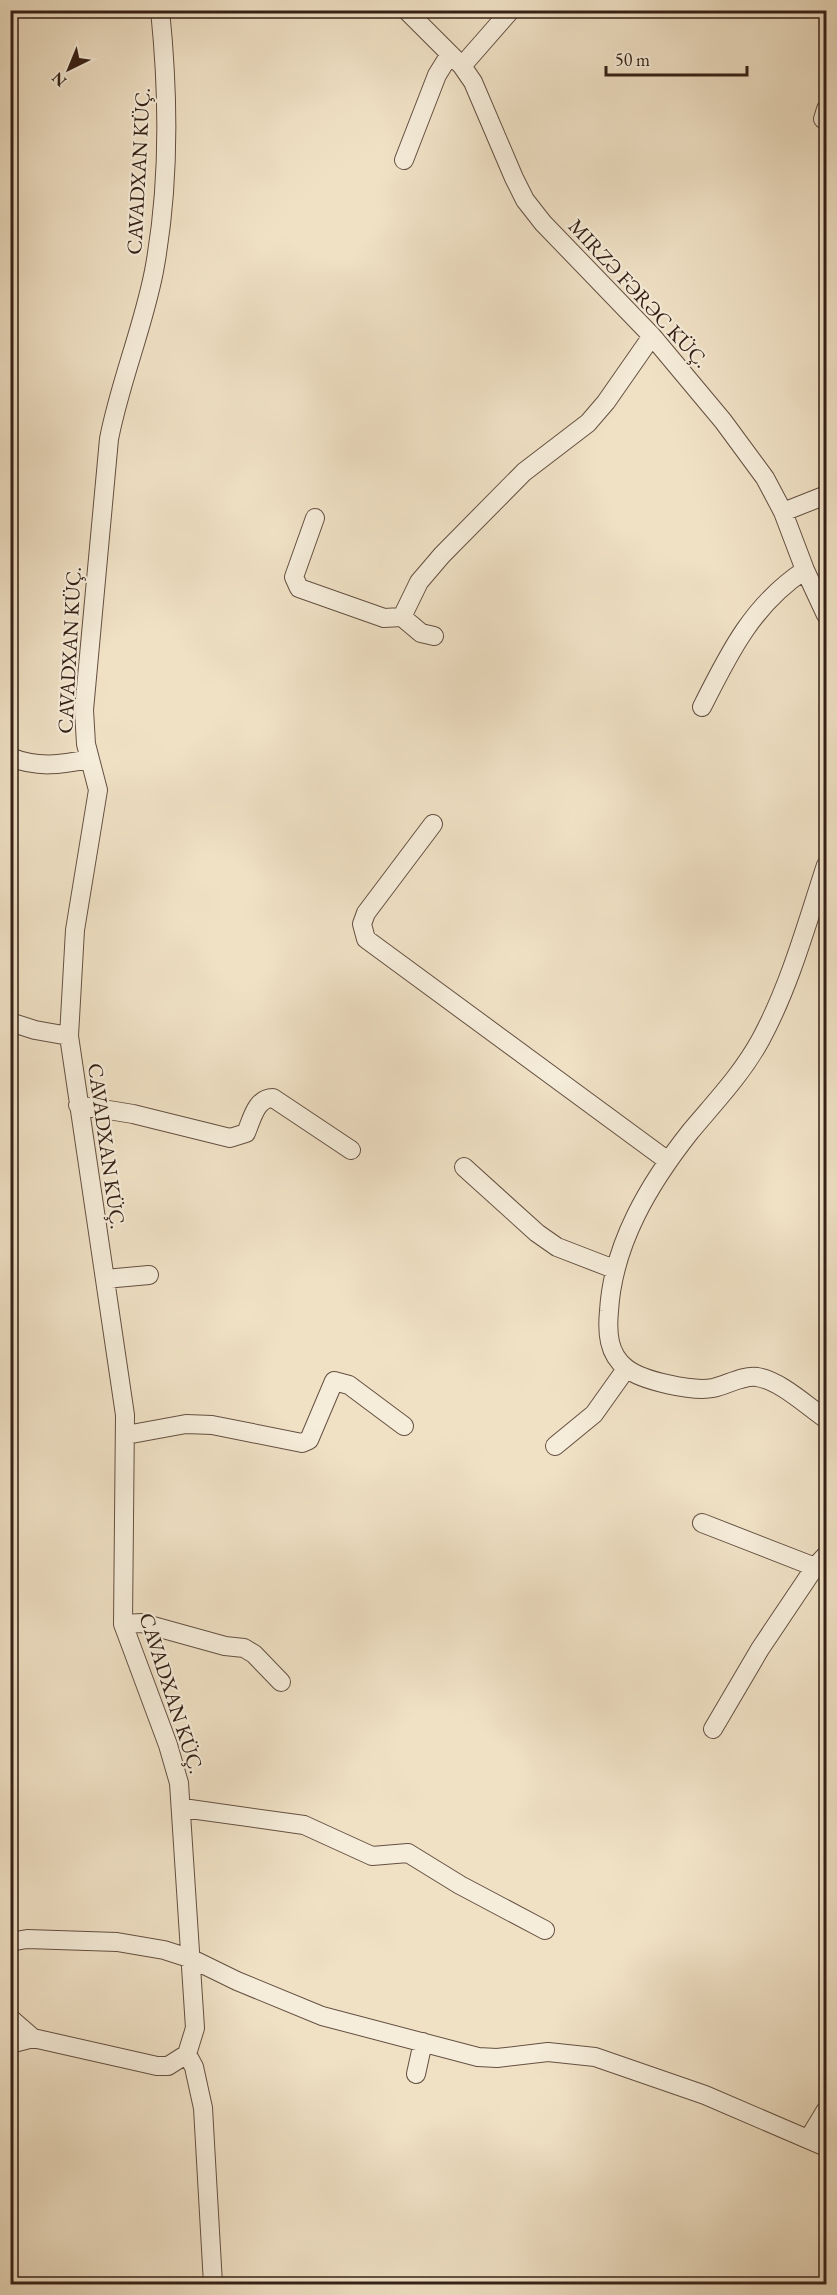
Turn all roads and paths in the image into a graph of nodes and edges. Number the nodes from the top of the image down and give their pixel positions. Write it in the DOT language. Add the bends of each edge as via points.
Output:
graph roads {
  1 [pos="160,10"];
  2 [pos="406,10"];
  3 [pos="511,10"];
  4 [pos="456,60"];
  5 [pos="404,159"];
  6 [pos="652,336"];
  7 [pos="826,495"];
  8 [pos="783,512"];
  9 [pos="315,518"];
  10 [pos="805,570"];
  11 [pos="826,615"];
  12 [pos="402,617"];
  13 [pos="434,636"];
  14 [pos="702,707"];
  15 [pos="10,757"];
  16 [pos="89,759"];
  17 [pos="433,824"];
  18 [pos="826,865"];
  19 [pos="10,1022"];
  20 [pos="69,1036"];
  21 [pos="78,1105"];
  22 [pos="351,1150"];
  23 [pos="668,1161"];
  24 [pos="464,1167"];
  25 [pos="614,1269"];
  26 [pos="149,1275"];
  27 [pos="105,1279"];
  28 [pos="626,1369"];
  29 [pos="826,1419"];
  30 [pos="404,1426"];
  31 [pos="126,1435"];
  32 [pos="555,1446"];
  33 [pos="702,1523"];
  34 [pos="821,1561"];
  35 [pos="123,1624"];
  36 [pos="281,1683"];
  37 [pos="712,1729"];
  38 [pos="183,1808"];
  39 [pos="545,1930"];
  40 [pos="10,1942"];
  41 [pos="192,1959"];
  42 [pos="10,2019"];
  43 [pos="33,2038"];
  44 [pos="423,2042"];
  45 [pos="10,2044"];
  46 [pos="187,2054"];
  47 [pos="416,2074"];
  48 [pos="826,2110"];
  49 [pos="810,2138"];
  50 [pos="826,2147"];
  51 [pos="213,2284"];
  1 -- 16 [label="street, CAVADXAN KÜÇ." via="167,121 160,234 147,303 109,439 84,710"];
  2 -- 4 [label="street, MIRZƏ FƏRƏC KÜÇ."];
  3 -- 4 [label="street"];
  4 -- 5 [label="street" via="437,75"];
  4 -- 6 [label="street, MIRZƏ FƏRƏC KÜÇ." via="473,82 525,200"];
  6 -- 8 [label="street, MIRZƏ FƏRƏC KÜÇ." via="723,421 765,478"];
  6 -- 12 [label="street" via="588,423 532,465 442,555 419,582"];
  7 -- 8 [label="street"];
  8 -- 10 [label="street, MIRZƏ FƏRƏC KÜÇ."];
  9 -- 12 [label="street" via="294,577 299,588 384,618"];
  10 -- 11 [label="street, MIRZƏ FƏRƏC KÜÇ."];
  10 -- 14 [label="street" via="776,591 754,615 732,646"];
  12 -- 13 [label="street" via="417,631"];
  15 -- 16 [label="street" via="49,766"];
  16 -- 20 [label="street, CAVADXAN KÜÇ." via="95,775 97,804 75,930"];
  17 -- 23 [label="street" via="366,913 362,924 366,939"];
  18 -- 23 [label="street" via="774,1015 729,1087"];
  19 -- 20 [label="street"];
  20 -- 21 [label="street, CAVADXAN KÜÇ."];
  21 -- 22 [label="street" via="230,1138 246,1133 260,1102 273,1098"];
  21 -- 27 [label="street, CAVADXAN KÜÇ."];
  23 -- 25 [label="street" via="626,1237"];
  24 -- 25 [label="street" via="550,1243"];
  25 -- 28 [label="street" via="607,1335"];
  26 -- 27 [label="street"];
  27 -- 31 [label="street, CAVADXAN KÜÇ."];
  28 -- 29 [label="street" via="694,1388 759,1377"];
  28 -- 32 [label="street" via="594,1414"];
  30 -- 31 [label="street" via="349,1385 334,1380 309,1440 302,1443 212,1425 186,1424"];
  31 -- 35 [label="street, CAVADXAN KÜÇ."];
  33 -- 34 [label="street"];
  34 -- 37 [label="street" via="749,1666"];
  35 -- 36 [label="street" via="142,1623 244,1648"];
  35 -- 38 [label="street, CAVADXAN KÜÇ." via="168,1745"];
  38 -- 39 [label="street" via="304,1825 372,1856 408,1853"];
  38 -- 41 [label="street, CAVADXAN KÜÇ."];
  40 -- 41 [label="street" via="117,1942"];
  41 -- 44 [label="street" via="322,2016"];
  41 -- 46 [label="street, CAVADXAN KÜÇ." via="196,2020"];
  42 -- 43 [label="street"];
  43 -- 45 [label="street"];
  43 -- 46 [label="street" via="157,2066 168,2066"];
  44 -- 47 [label="street"];
  44 -- 49 [label="street" via="497,2058 548,2052 595,2057 705,2095"];
  46 -- 51 [label="street" via="194,2067 203,2108"];
  48 -- 49 [label="street"];
  49 -- 50 [label="street"];
}
